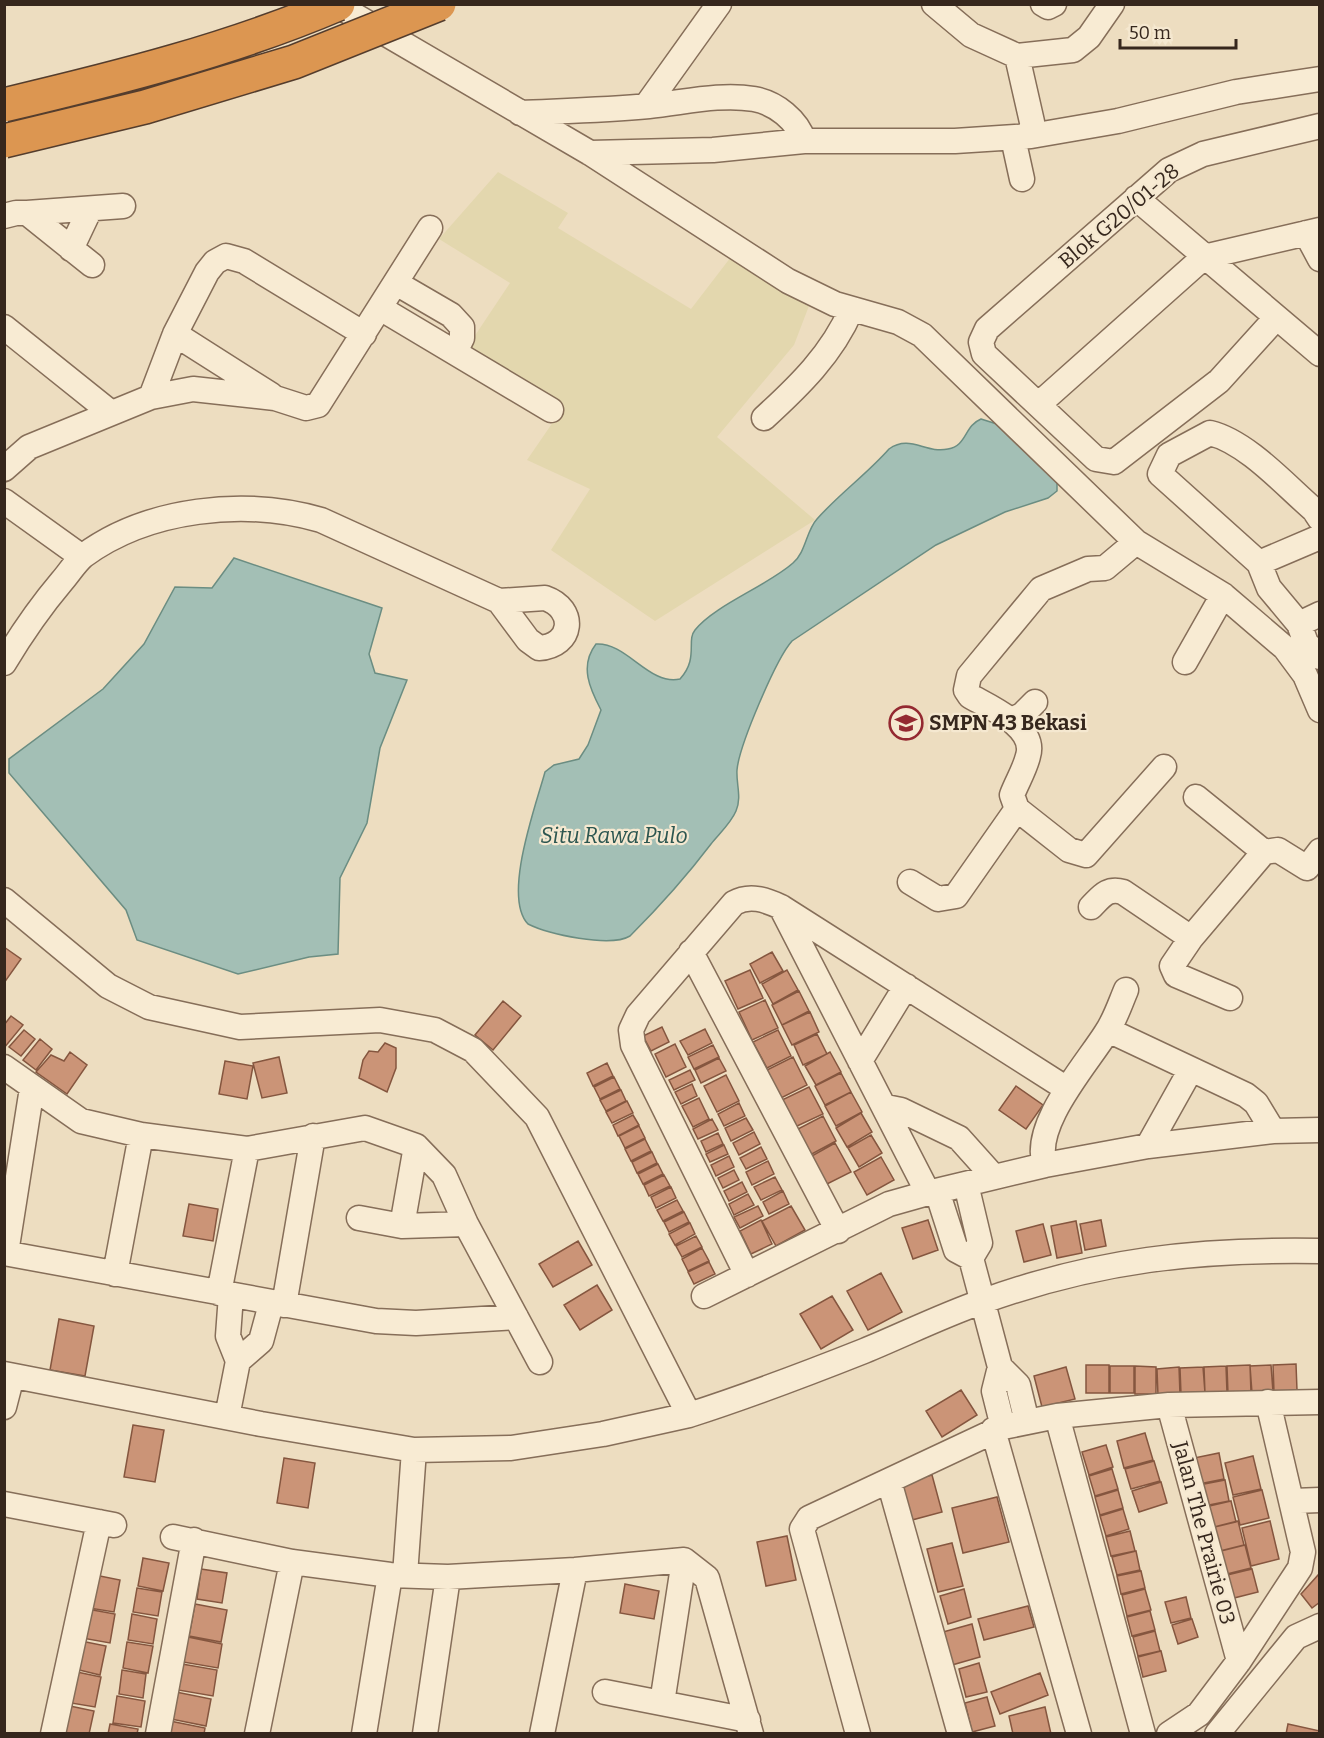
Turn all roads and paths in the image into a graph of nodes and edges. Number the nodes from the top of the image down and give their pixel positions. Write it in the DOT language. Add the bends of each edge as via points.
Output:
graph roads {
  1 [pos="337,4"];
  2 [pos="439,4"];
  3 [pos="719,4"];
  4 [pos="933,4"];
  5 [pos="1043,4"];
  6 [pos="1054,4"];
  7 [pos="1112,4"];
  8 [pos="1017,56"];
  9 [pos="1320,79"];
  10 [pos="4,105"];
  11 [pos="646,106"];
  12 [pos="520,113"];
  13 [pos="1320,126"];
  14 [pos="1022,137"];
  15 [pos="4,141"];
  16 [pos="804,141"];
  17 [pos="590,153"];
  18 [pos="1022,179"];
  19 [pos="1136,198"];
  20 [pos="123,206"];
  21 [pos="90,209"];
  22 [pos="16,215"];
  23 [pos="430,228"];
  24 [pos="1313,231"];
  25 [pos="71,249"];
  26 [pos="1204,258"];
  27 [pos="1320,260"];
  28 [pos="92,265"];
  29 [pos="396,283"];
  30 [pos="380,308"];
  31 [pos="851,310"];
  32 [pos="1275,318"];
  33 [pos="4,327"];
  34 [pos="175,334"];
  35 [pos="364,334"];
  36 [pos="455,352"];
  37 [pos="1320,354"];
  38 [pos="151,397"];
  39 [pos="275,398"];
  40 [pos="1039,404"];
  41 [pos="551,410"];
  42 [pos="110,412"];
  43 [pos="764,418"];
  44 [pos="5,468"];
  45 [pos="4,501"];
  46 [pos="1320,519"];
  47 [pos="1320,537"];
  48 [pos="1136,542"];
  49 [pos="82,557"];
  50 [pos="1258,563"];
  51 [pos="1223,595"];
  52 [pos="499,601"];
  53 [pos="1309,619"];
  54 [pos="1320,657"];
  55 [pos="1185,662"];
  56 [pos="4,663"];
  57 [pos="1035,702"];
  58 [pos="1320,710"];
  59 [pos="1011,720"];
  60 [pos="1164,768"];
  61 [pos="1196,797"];
  62 [pos="1017,809"];
  63 [pos="1264,852"];
  64 [pos="1315,866"];
  65 [pos="909,882"];
  66 [pos="4,900"];
  67 [pos="781,907"];
  68 [pos="1091,907"];
  69 [pos="1191,939"];
  70 [pos="691,952"];
  71 [pos="906,986"];
  72 [pos="1126,990"];
  73 [pos="1230,998"];
  74 [pos="1108,1030"];
  75 [pos="860,1061"];
  76 [pos="4,1067"];
  77 [pos="1190,1071"];
  78 [pos="32,1088"];
  79 [pos="1067,1089"];
  80 [pos="886,1107"];
  81 [pos="1320,1130"];
  82 [pos="1273,1131"];
  83 [pos="141,1135"];
  84 [pos="313,1136"];
  85 [pos="416,1146"];
  86 [pos="1148,1146"];
  87 [pos="246,1149"];
  88 [pos="1045,1165"];
  89 [pos="994,1176"];
  90 [pos="966,1184"];
  91 [pos="932,1192"];
  92 [pos="359,1218"];
  93 [pos="466,1224"];
  94 [pos="402,1226"];
  95 [pos="838,1231"];
  96 [pos="1320,1251"];
  97 [pos="5,1253"];
  98 [pos="971,1258"];
  99 [pos="115,1274"];
  100 [pos="747,1275"];
  101 [pos="225,1294"];
  102 [pos="704,1296"];
  103 [pos="981,1301"];
  104 [pos="277,1304"];
  105 [pos="516,1317"];
  106 [pos="238,1361"];
  107 [pos="540,1362"];
  108 [pos="1000,1367"];
  109 [pos="8,1375"];
  110 [pos="1268,1402"];
  111 [pos="1320,1402"];
  112 [pos="1169,1405"];
  113 [pos="4,1407"];
  114 [pos="689,1415"];
  115 [pos="1057,1416"];
  116 [pos="227,1417"];
  117 [pos="1027,1422"];
  118 [pos="998,1429"];
  119 [pos="414,1450"];
  120 [pos="889,1481"];
  121 [pos="1320,1500"];
  122 [pos="1293,1501"];
  123 [pos="4,1504"];
  124 [pos="684,1560"];
  125 [pos="292,1562"];
  126 [pos="575,1570"];
  127 [pos="398,1575"];
  128 [pos="448,1577"];
  129 [pos="1320,1626"];
  130 [pos="1239,1661"];
  131 [pos="605,1692"];
  132 [pos="662,1703"];
  133 [pos="749,1727"];
  134 [pos="53,1734"];
  135 [pos="158,1734"];
  136 [pos="257,1734"];
  137 [pos="364,1734"];
  138 [pos="425,1734"];
  139 [pos="542,1734"];
  140 [pos="858,1734"];
  141 [pos="960,1734"];
  142 [pos="1079,1734"];
  143 [pos="1143,1734"];
  144 [pos="1169,1734"];
  145 [pos="1217,1734"];
  1 -- 10 [label="highway, bridge" via="282,28 140,73"];
  1 -- 12 [label="street"];
  2 -- 15 [label="highway, bridge" via="282,66 145,107"];
  3 -- 11 [label="street"];
  4 -- 8 [label="street" via="971,35"];
  5 -- 6 [label="street"];
  7 -- 8 [label="street" via="1089,37 1072,50"];
  8 -- 14 [label="street" via="1032,122"];
  9 -- 14 [label="street" via="1236,92 1118,121"];
  11 -- 12 [label="street"];
  11 -- 16 [label="street" via="734,97 756,99 779,110 798,126"];
  12 -- 17 [label="street"];
  13 -- 19 [label="street, Blok G20/01-28" via="1203,154 1168,170"];
  14 -- 16 [label="street"];
  14 -- 18 [label="street"];
  16 -- 17 [label="street" via="713,150"];
  17 -- 31 [label="street" via="770,271"];
  19 -- 26 [label="street"];
  19 -- 40 [label="street, Blok G20/01-28" via="987,329 981,342 984,354"];
  20 -- 21 [label="street"];
  21 -- 22 [label="street"];
  21 -- 25 [label="street"];
  22 -- 25 [label="street"];
  23 -- 29 [label="street"];
  24 -- 26 [label="street"];
  24 -- 27 [label="street"];
  25 -- 28 [label="street"];
  26 -- 32 [label="street"];
  26 -- 40 [label="street"];
  29 -- 30 [label="street"];
  29 -- 36 [label="street" via="459,323 463,334"];
  30 -- 35 [label="street"];
  30 -- 36 [label="street"];
  31 -- 43 [label="street" via="824,357"];
  31 -- 48 [label="street" via="885,317 922,334"];
  32 -- 37 [label="street"];
  32 -- 40 [label="street" via="1219,381 1114,462 1096,459"];
  33 -- 42 [label="street"];
  34 -- 35 [label="street" via="207,272 226,256 244,261"];
  34 -- 38 [label="street"];
  34 -- 39 [label="street"];
  35 -- 39 [label="street" via="318,405 306,408"];
  36 -- 41 [label="street"];
  38 -- 39 [label="street" via="194,389"];
  38 -- 42 [label="street"];
  42 -- 44 [label="street" via="29,447"];
  45 -- 49 [label="street"];
  46 -- 50 [label="street" via="1263,466 1223,436 1210,433 1169,454 1160,474"];
  47 -- 50 [label="street"];
  48 -- 51 [label="street"];
  48 -- 59 [label="street" via="1105,568 1088,568 1041,589 969,676 966,690 970,696"];
  49 -- 52 [label="street" via="143,526 210,510 296,513 321,520"];
  49 -- 56 [label="street" via="30,620"];
  50 -- 53 [label="street" via="1269,588"];
  51 -- 55 [label="street"];
  51 -- 58 [label="street" via="1285,648 1305,675"];
  53 -- 54 [label="street" via="1306,643"];
  57 -- 59 [label="street"];
  59 -- 62 [label="street" via="1026,736 1029,753 1011,795"];
  60 -- 62 [label="street" via="1086,855 1069,850"];
  61 -- 63 [label="street"];
  62 -- 65 [label="street" via="956,896 938,899"];
  63 -- 64 [label="street" via="1278,850"];
  63 -- 69 [label="street"];
  66 -- 114 [label="street" via="108,986 149,1007 240,1027 380,1020 435,1030 473,1050 537,1117"];
  67 -- 70 [label="street" via="768,901 740,900"];
  67 -- 71 [label="street"];
  67 -- 75 [label="street"];
  68 -- 69 [label="street" via="1105,892 1123,891"];
  69 -- 73 [label="street" via="1172,971"];
  70 -- 95 [label="street"];
  70 -- 100 [label="street" via="635,1019 631,1034"];
  71 -- 75 [label="street"];
  71 -- 79 [label="street"];
  72 -- 74 [label="street"];
  74 -- 77 [label="street"];
  74 -- 79 [label="street"];
  75 -- 80 [label="street"];
  76 -- 78 [label="street"];
  77 -- 82 [label="street" via="1252,1099"];
  77 -- 86 [label="street"];
  78 -- 83 [label="street" via="81,1121"];
  78 -- 97 [label="street"];
  79 -- 88 [label="street" via="1044,1135 1041,1149"];
  80 -- 89 [label="street" via="901,1110 960,1138"];
  80 -- 91 [label="street"];
  81 -- 82 [label="street"];
  82 -- 86 [label="street"];
  83 -- 87 [label="street"];
  83 -- 99 [label="street"];
  84 -- 85 [label="street" via="365,1128"];
  84 -- 87 [label="street"];
  84 -- 104 [label="street"];
  85 -- 93 [label="street" via="444,1175"];
  85 -- 94 [label="street"];
  86 -- 88 [label="street"];
  87 -- 101 [label="street"];
  88 -- 89 [label="street"];
  89 -- 90 [label="street"];
  90 -- 91 [label="street"];
  90 -- 98 [label="street" via="980,1243"];
  91 -- 95 [label="street" via="889,1204"];
  91 -- 98 [label="street" via="956,1250"];
  92 -- 94 [label="street"];
  93 -- 94 [label="street"];
  93 -- 105 [label="street"];
  95 -- 100 [label="street"];
  96 -- 103 [label="street" via="1232,1250 1156,1257 1070,1275"];
  97 -- 99 [label="street"];
  98 -- 103 [label="street"];
  99 -- 101 [label="street"];
  100 -- 102 [label="street"];
  101 -- 104 [label="street"];
  101 -- 106 [label="street" via="228,1336"];
  103 -- 108 [label="street"];
  103 -- 114 [label="street" via="753,1394"];
  104 -- 105 [label="street" via="395,1323"];
  104 -- 106 [label="street" via="261,1341"];
  105 -- 107 [label="street"];
  106 -- 116 [label="street"];
  108 -- 117 [label="street" via="1018,1385"];
  108 -- 118 [label="street" via="994,1391"];
  109 -- 113 [label="street"];
  109 -- 116 [label="street"];
  110 -- 111 [label="street"];
  110 -- 112 [label="street"];
  110 -- 122 [label="street"];
  112 -- 115 [label="street"];
  112 -- 130 [label="street, Jalan The Prairie 03"];
  114 -- 119 [label="street" via="603,1434 511,1448"];
  115 -- 117 [label="street"];
  115 -- 143 [label="street"];
  116 -- 119 [label="street"];
  117 -- 118 [label="street"];
  118 -- 120 [label="street"];
  118 -- 142 [label="street"];
  119 -- 127 [label="street"];
  120 -- 140 [label="street" via="808,1518 802,1529"];
  120 -- 141 [label="street"];
  121 -- 122 [label="street"];
  122 -- 130 [label="street" via="1303,1552 1300,1568"];
  123 -- 134 [label="street" via="106,1523"];
  124 -- 126 [label="street"];
  124 -- 132 [label="street"];
  124 -- 133 [label="street" via="707,1578"];
  125 -- 127 [label="street"];
  125 -- 135 [label="street" via="184,1539"];
  125 -- 136 [label="street"];
  126 -- 128 [label="street"];
  126 -- 139 [label="street"];
  127 -- 128 [label="street"];
  127 -- 137 [label="street"];
  128 -- 138 [label="street"];
  129 -- 145 [label="street" via="1296,1637"];
  130 -- 144 [label="street" via="1199,1714"];
  131 -- 132 [label="street"];
  132 -- 133 [label="street"];
}
